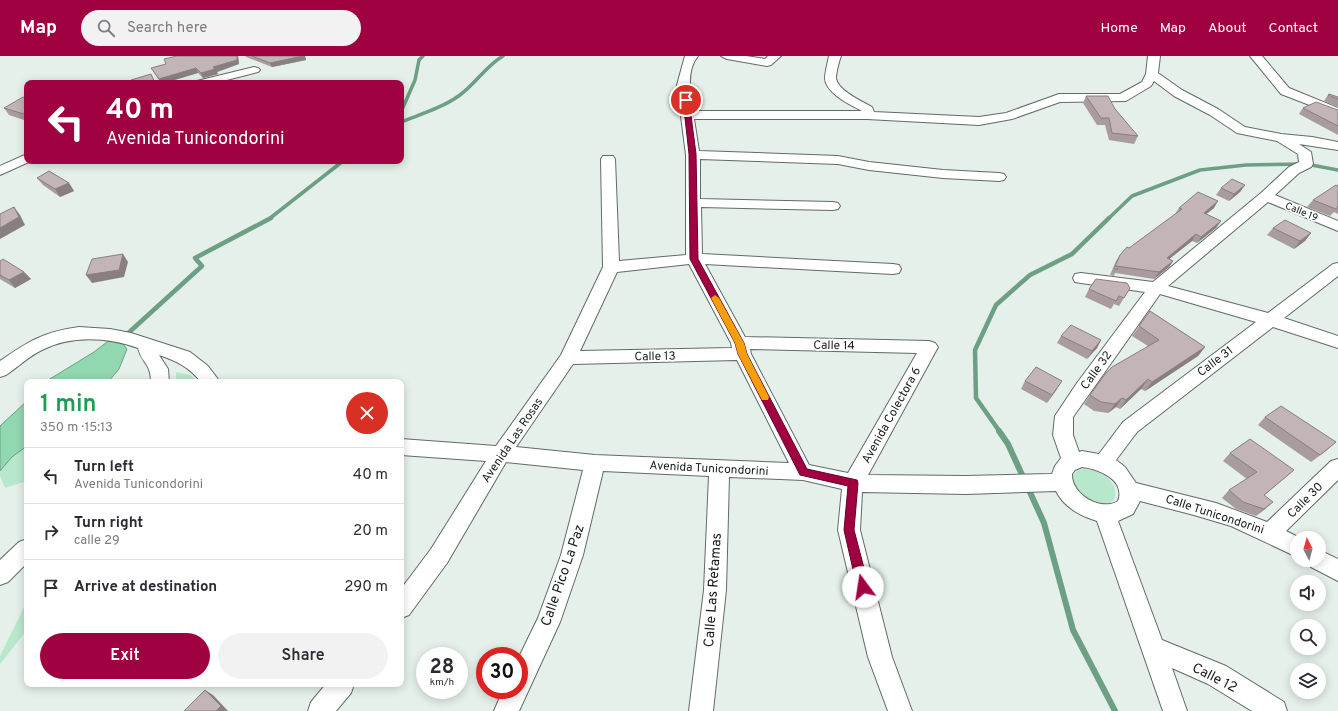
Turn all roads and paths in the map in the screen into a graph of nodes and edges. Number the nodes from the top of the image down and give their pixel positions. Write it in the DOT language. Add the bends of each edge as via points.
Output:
graph roads {
  1 [pos="692,56"];
  2 [pos="727,56"];
  3 [pos="775,56"];
  4 [pos="835,56"];
  5 [pos="1154,56"];
  6 [pos="1256,56"];
  7 [pos="254,70"];
  8 [pos="1152,74"];
  9 [pos="213,80"];
  10 [pos="1338,112"];
  11 [pos="688,115"];
  12 [pos="867,115"];
  13 [pos="1282,138"];
  14 [pos="1338,146"];
  15 [pos="693,154"];
  16 [pos="24,159"];
  17 [pos="608,159"];
  18 [pos="0,171"];
  19 [pos="999,177"];
  20 [pos="1266,196"];
  21 [pos="694,203"];
  22 [pos="833,206"];
  23 [pos="1338,226"];
  24 [pos="694,259"];
  25 [pos="611,267"];
  26 [pos="1338,268"];
  27 [pos="893,269"];
  28 [pos="1081,278"];
  29 [pos="1156,288"];
  30 [pos="1271,320"];
  31 [pos="139,342"];
  32 [pos="1338,342"];
  33 [pos="929,347"];
  34 [pos="741,348"];
  35 [pos="568,358"];
  36 [pos="0,370"];
  37 [pos="160,379"];
  38 [pos="209,379"];
  39 [pos="404,447"];
  40 [pos="501,454"];
  41 [pos="1072,461"];
  42 [pos="595,463"];
  43 [pos="1103,463"];
  44 [pos="1338,466"];
  45 [pos="719,469"];
  46 [pos="804,472"];
  47 [pos="1053,482"];
  48 [pos="853,483"];
  49 [pos="1130,490"];
  50 [pos="1104,514"];
  51 [pos="1271,532"];
  52 [pos="1290,543"];
  53 [pos="24,552"];
  54 [pos="1326,564"];
  55 [pos="1338,570"];
  56 [pos="0,576"];
  57 [pos="404,603"];
  58 [pos="1152,648"];
  59 [pos="528,664"];
  60 [pos="340,687"];
  61 [pos="512,699"];
  62 [pos="320,711"];
  63 [pos="506,711"];
  64 [pos="702,711"];
  65 [pos="900,711"];
  66 [pos="1175,711"];
  67 [pos="1276,711"];
  1 -- 11 [label="street" via="689,58 683,85"];
  2 -- 3 [label="street" via="767,63"];
  4 -- 12 [label="street" via="830,75 831,82 836,89 868,110"];
  5 -- 8 [label="street"];
  6 -- 10 [label="street" via="1285,91"];
  7 -- 9 [label="street"];
  8 -- 12 [label="street" via="1147,84 1122,98 1059,98 1008,116 979,121"];
  8 -- 13 [label="street" via="1178,93 1241,130"];
  11 -- 12 [label="street"];
  11 -- 15 [label="street"];
  13 -- 14 [label="street"];
  13 -- 20 [label="street, Calle 32" via="1304,152 1306,164 1294,170"];
  15 -- 19 [label="street" via="838,160 943,174"];
  15 -- 21 [label="street"];
  16 -- 18 [label="street"];
  17 -- 25 [label="street"];
  20 -- 23 [label="street, Calle 19"];
  20 -- 29 [label="street, Calle 32"];
  21 -- 22 [label="street"];
  21 -- 24 [label="street"];
  24 -- 25 [label="street"];
  24 -- 27 [label="street"];
  24 -- 34 [label="street"];
  25 -- 35 [label="street, Avenida Las Rosas"];
  26 -- 30 [label="street, Calle 31"];
  28 -- 29 [label="street"];
  29 -- 30 [label="street"];
  29 -- 41 [label="street, Calle 32" via="1064,416 1063,435"];
  30 -- 32 [label="street"];
  30 -- 43 [label="street, Calle 31" via="1130,427"];
  31 -- 36 [label="street" via="79,333 57,336 34,346"];
  31 -- 37 [label="street" via="157,363 161,372"];
  31 -- 38 [label="street" via="184,357"];
  33 -- 34 [label="street, Calle 14"];
  33 -- 48 [label="street, Avenida Colectora 6"];
  34 -- 35 [label="street, Calle 13"];
  34 -- 46 [label="street"];
  35 -- 40 [label="street, Avenida Las Rosas"];
  39 -- 40 [label="street, Avenida Tunicondorini"];
  40 -- 42 [label="street, Avenida Tunicondorini"];
  40 -- 57 [label="street, Avenida Las Rosas" via="439,556"];
  41 -- 43 [label="street" via="1082,459"];
  41 -- 47 [label="street"];
  42 -- 45 [label="street, Avenida Tunicondorini"];
  42 -- 59 [label="street, Calle Pico La Paz" via="572,556 548,622"];
  43 -- 49 [label="street" via="1120,475"];
  44 -- 51 [label="street, Calle 30"];
  45 -- 46 [label="street, Avenida Tunicondorini"];
  45 -- 64 [label="street, Calle Las Retamas" via="715,590"];
  46 -- 48 [label="street, Avenida Tunicondorini"];
  47 -- 48 [label="street, Avenida Tunicondorini" via="966,485"];
  47 -- 50 [label="street" via="1082,506"];
  48 -- 65 [label="street" via="849,530 880,657"];
  49 -- 50 [label="street" via="1131,498 1123,510"];
  49 -- 51 [label="street, Calle Tunicondorini" via="1206,509"];
  50 -- 58 [label="street"];
  51 -- 52 [label="street, Calle Tunicondorini"];
  53 -- 56 [label="street"];
  54 -- 55 [label="street"];
  58 -- 66 [label="street"];
  58 -- 67 [label="street, Calle 12" via="1217,675"];
  60 -- 62 [label="street"];
  61 -- 63 [label="street"];
}
